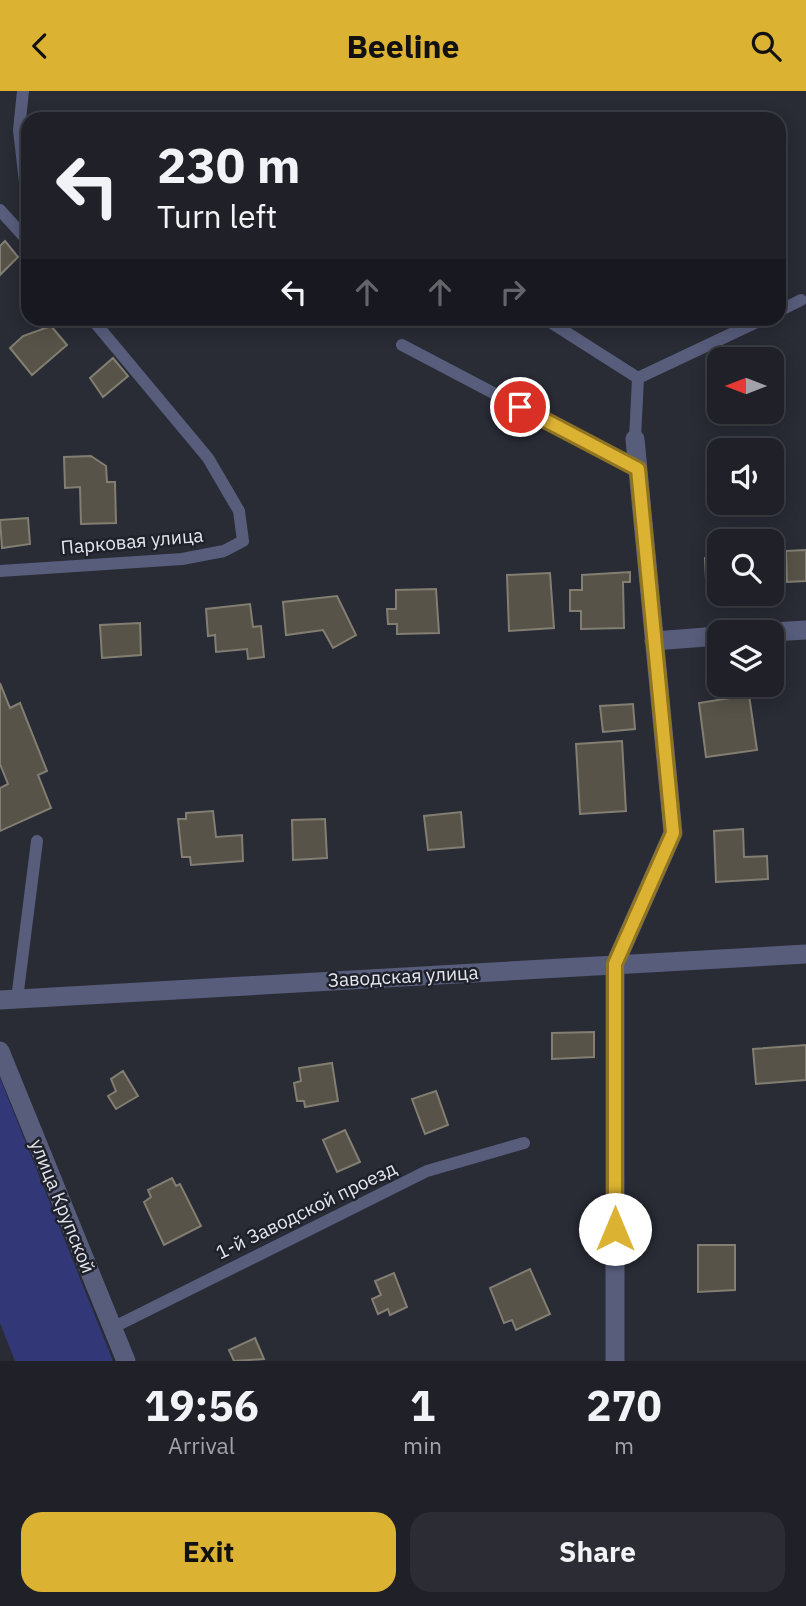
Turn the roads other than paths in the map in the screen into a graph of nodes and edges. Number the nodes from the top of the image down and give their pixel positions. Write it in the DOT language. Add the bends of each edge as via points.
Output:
graph roads {
  1 [pos="23,91"];
  2 [pos="21,147"];
  3 [pos="0,210"];
  4 [pos="21,233"];
  5 [pos="801,300"];
  6 [pos="786,308"];
  7 [pos="98,326"];
  8 [pos="556,326"];
  9 [pos="748,326"];
  10 [pos="402,345"];
  11 [pos="638,378"];
  12 [pos="635,439"];
  13 [pos="638,469"];
  14 [pos="0,571"];
  15 [pos="806,630"];
  16 [pos="784,631"];
  17 [pos="707,637"];
  18 [pos="654,641"];
  19 [pos="37,841"];
  20 [pos="806,954"];
  21 [pos="615,964"];
  22 [pos="9,999"];
  23 [pos="0,1051"];
  24 [pos="524,1143"];
  25 [pos="112,1328"];
  26 [pos="125,1361"];
  27 [pos="615,1361"];
  1 -- 2 [label="lane"];
  3 -- 4 [label="lane"];
  5 -- 6 [label="lane"];
  7 -- 14 [label="lane, Парковая улица" via="208,459 239,511 243,541 224,551 182,559"];
  8 -- 11 [label="lane"];
  9 -- 11 [label="lane"];
  10 -- 13 [label="lane"];
  11 -- 12 [label="lane"];
  12 -- 13 [label="street"];
  13 -- 18 [label="street"];
  15 -- 16 [label="street"];
  17 -- 18 [label="street"];
  18 -- 21 [label="street" via="673,833"];
  19 -- 22 [label="lane"];
  20 -- 21 [label="street, Заводская улица"];
  21 -- 22 [label="street, Заводская улица"];
  21 -- 27 [label="street"];
  23 -- 25 [label="street, улица Крупской"];
  24 -- 25 [label="lane, 1-й Заводской проезд" via="427,1171"];
  25 -- 26 [label="street, улица Крупской"];
}
